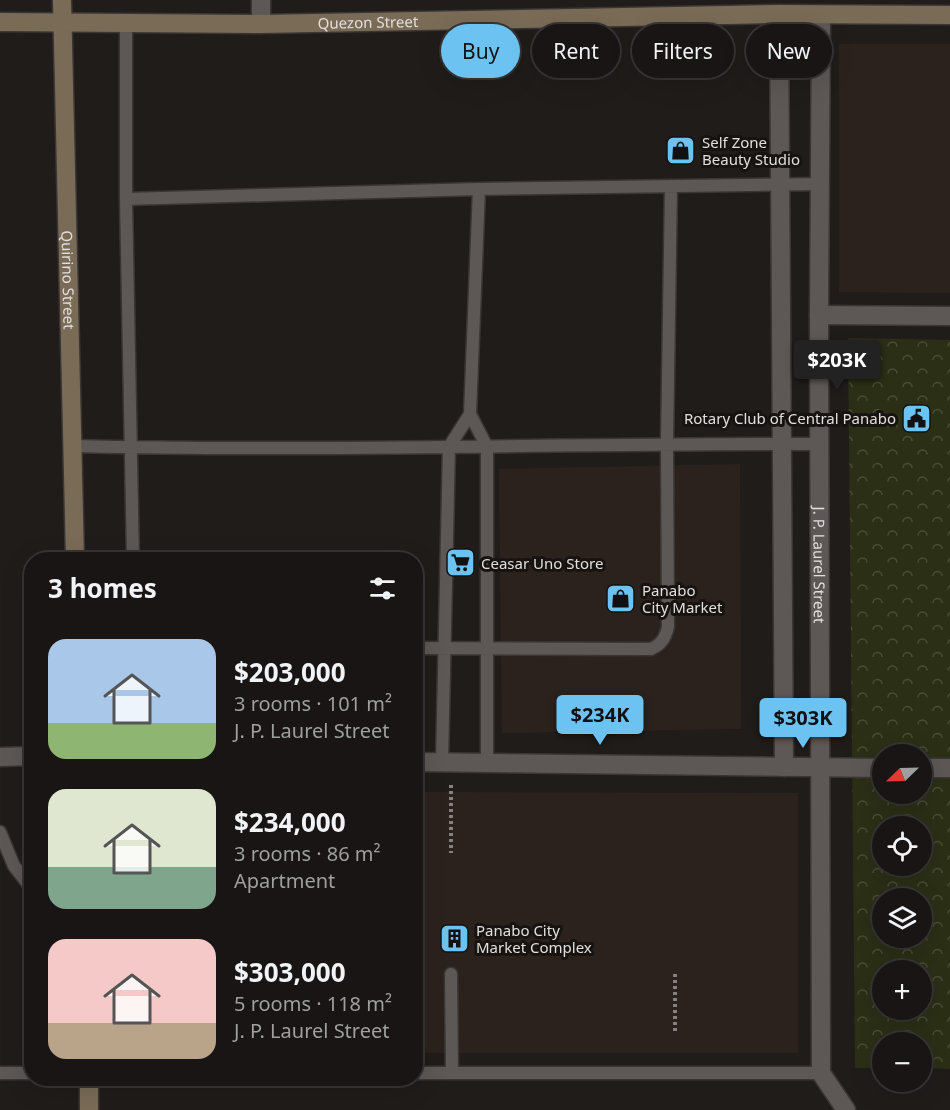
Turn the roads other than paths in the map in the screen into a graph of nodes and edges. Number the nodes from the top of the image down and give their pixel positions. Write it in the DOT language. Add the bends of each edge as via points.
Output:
graph roads {
  1 [pos="62,0"];
  2 [pos="261,0"];
  3 [pos="779,14"];
  4 [pos="821,15"];
  5 [pos="950,15"];
  6 [pos="0,22"];
  7 [pos="62,22"];
  8 [pos="126,23"];
  9 [pos="261,24"];
  10 [pos="781,183"];
  11 [pos="819,184"];
  12 [pos="671,186"];
  13 [pos="479,189"];
  14 [pos="126,199"];
  15 [pos="819,315"];
  16 [pos="950,316"];
  17 [pos="470,414"];
  18 [pos="667,443"];
  19 [pos="783,444"];
  20 [pos="819,444"];
  21 [pos="73,446"];
  22 [pos="132,447"];
  23 [pos="449,447"];
  24 [pos="487,447"];
  25 [pos="75,552"];
  26 [pos="133,552"];
  27 [pos="445,647"];
  28 [pos="487,647"];
  29 [pos="423,648"];
  30 [pos="24,756"];
  31 [pos="0,757"];
  32 [pos="423,762"];
  33 [pos="446,762"];
  34 [pos="487,762"];
  35 [pos="784,767"];
  36 [pos="820,767"];
  37 [pos="872,768"];
  38 [pos="932,768"];
  39 [pos="950,768"];
  40 [pos="0,832"];
  41 [pos="24,879"];
  42 [pos="451,974"];
  43 [pos="423,1072"];
  44 [pos="0,1073"];
  45 [pos="24,1073"];
  46 [pos="452,1073"];
  47 [pos="821,1073"];
  48 [pos="89,1086"];
  49 [pos="89,1110"];
  50 [pos="846,1110"];
  1 -- 7 [label="street, Quirino Street"];
  2 -- 9 [label="street"];
  3 -- 4 [label="street, Quezon Street"];
  3 -- 9 [label="street, Quezon Street"];
  3 -- 10 [label="street"];
  4 -- 5 [label="street, Quezon Street"];
  4 -- 11 [label="street, J. P. Laurel Street"];
  6 -- 7 [label="street, Quezon Street"];
  7 -- 8 [label="street, Quezon Street"];
  7 -- 21 [label="street, Quirino Street"];
  8 -- 9 [label="street, Quezon Street"];
  8 -- 14 [label="lane"];
  10 -- 11 [label="lane"];
  10 -- 12 [label="lane"];
  10 -- 19 [label="street"];
  11 -- 15 [label="street, J. P. Laurel Street"];
  12 -- 13 [label="lane"];
  12 -- 18 [label="lane"];
  13 -- 14 [label="lane"];
  13 -- 17 [label="lane"];
  14 -- 22 [label="lane"];
  15 -- 16 [label="street"];
  15 -- 20 [label="street, J. P. Laurel Street"];
  17 -- 23 [label="lane"];
  17 -- 24 [label="lane"];
  18 -- 19 [label="lane"];
  18 -- 24 [label="lane"];
  18 -- 28 [label="lane" via="668,627 660,645 651,649"];
  19 -- 20 [label="lane"];
  19 -- 35 [label="street"];
  20 -- 36 [label="street, J. P. Laurel Street"];
  21 -- 22 [label="lane"];
  21 -- 25 [label="street, Quirino Street"];
  22 -- 23 [label="lane"];
  22 -- 26 [label="lane"];
  23 -- 24 [label="lane"];
  23 -- 27 [label="lane"];
  24 -- 28 [label="lane"];
  27 -- 28 [label="lane"];
  27 -- 29 [label="lane"];
  27 -- 33 [label="lane"];
  28 -- 34 [label="lane"];
  30 -- 31 [label="street"];
  32 -- 33 [label="street"];
  33 -- 34 [label="street"];
  34 -- 35 [label="street"];
  35 -- 36 [label="street"];
  36 -- 37 [label="street"];
  36 -- 47 [label="street, J. P. Laurel Street"];
  38 -- 39 [label="street"];
  40 -- 41 [label="lane" via="14,866"];
  42 -- 46 [label="lane"];
  43 -- 46 [label="lane"];
  44 -- 45 [label="lane"];
  46 -- 47 [label="lane"];
  47 -- 50 [label="street"];
  48 -- 49 [label="street"];
}
